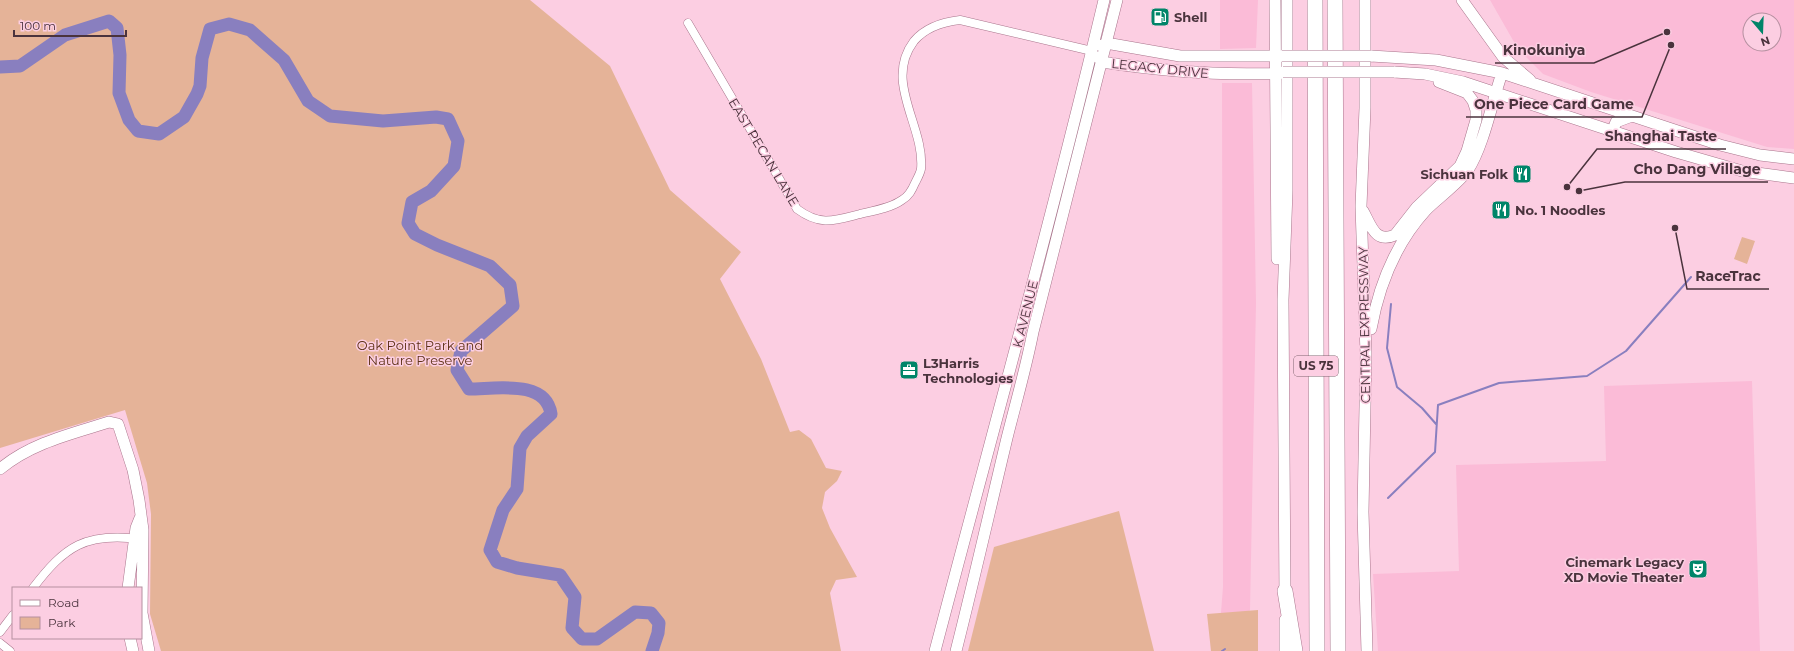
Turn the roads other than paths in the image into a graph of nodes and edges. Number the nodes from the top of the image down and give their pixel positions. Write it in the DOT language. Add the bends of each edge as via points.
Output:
graph roads {
  1 [pos="1104,0"];
  2 [pos="1117,0"];
  3 [pos="1274,0"];
  4 [pos="1287,0"];
  5 [pos="1315,0"];
  6 [pos="1335,0"];
  7 [pos="1365,0"];
  8 [pos="1462,0"];
  9 [pos="688,23"];
  10 [pos="1106,43"];
  11 [pos="1092,51"];
  12 [pos="1180,56"];
  13 [pos="1278,56"];
  14 [pos="1102,62"];
  15 [pos="1178,72"];
  16 [pos="1279,73"];
  17 [pos="1502,73"];
  18 [pos="1425,74"];
  19 [pos="1537,85"];
  20 [pos="1496,92"];
  21 [pos="1632,116"];
  22 [pos="1612,132"];
  23 [pos="1748,152"];
  24 [pos="1794,159"];
  25 [pos="1742,171"];
  26 [pos="1794,178"];
  27 [pos="1361,206"];
  28 [pos="1020,330"];
  29 [pos="1033,332"];
  30 [pos="1283,335"];
  31 [pos="1366,354"];
  32 [pos="989,446"];
  33 [pos="1005,449"];
  34 [pos="0,469"];
  35 [pos="139,539"];
  36 [pos="952,585"];
  37 [pos="34,587"];
  38 [pos="128,587"];
  39 [pos="141,587"];
  40 [pos="971,590"];
  41 [pos="1285,591"];
  42 [pos="142,613"];
  43 [pos="12,616"];
  44 [pos="0,632"];
  45 [pos="130,639"];
  46 [pos="0,643"];
  47 [pos="10,651"];
  48 [pos="133,651"];
  49 [pos="149,651"];
  50 [pos="935,651"];
  51 [pos="956,651"];
  52 [pos="1285,651"];
  53 [pos="1295,651"];
  54 [pos="1317,651"];
  55 [pos="1338,651"];
  56 [pos="1367,651"];
  1 -- 11 [label="main road, K AVENUE"];
  2 -- 10 [label="main road, K AVENUE"];
  3 -- 13 [label="main road"];
  4 -- 30 [label="main road" via="1287,183"];
  5 -- 54 [label="highway, US 75"];
  6 -- 55 [label="highway, CENTRAL EXPRESSWAY / US 75"];
  7 -- 27 [label="main road, CENTRAL EXPRESSWAY" via="1365,108"];
  8 -- 19 [label="main road" via="1503,56"];
  9 -- 11 [label="street, EAST PECAN LANE" via="797,209 809,218 822,221 892,205 902,200 913,188 921,165 919,145 905,100 902,68 910,46 929,28 947,21 960,20"];
  10 -- 11 [label="main road, LEGACY DRIVE"];
  10 -- 12 [label="main road, LEGACY DRIVE"];
  10 -- 14 [label="main road, K AVENUE"];
  11 -- 14 [label="main road, LEGACY DRIVE"];
  11 -- 28 [label="main road, K AVENUE"];
  12 -- 13 [label="main road, LEGACY DRIVE"];
  12 -- 15 [label="main road"];
  13 -- 16 [label="main road"];
  13 -- 17 [label="main road, LEGACY DRIVE, bridge" via="1395,56 1436,60"];
  14 -- 15 [label="main road, LEGACY DRIVE"];
  14 -- 29 [label="main road, K AVENUE"];
  15 -- 16 [label="main road, LEGACY DRIVE"];
  16 -- 18 [label="main road, LEGACY DRIVE, bridge"];
  16 -- 30 [label="main road" via="1276,246"];
  17 -- 19 [label="main road, LEGACY DRIVE"];
  17 -- 20 [label="main road"];
  18 -- 20 [label="main road, LEGACY DRIVE"];
  18 -- 27 [label="main road" via="1466,93 1473,101 1476,120 1460,166 1417,207 1395,235 1382,238 1372,232"];
  19 -- 21 [label="main road, LEGACY DRIVE"];
  20 -- 22 [label="main road, LEGACY DRIVE"];
  20 -- 31 [label="main road" via="1475,158 1466,172 1421,217 1401,243 1389,265 1377,298"];
  21 -- 22 [label="main road" via="1616,122"];
  21 -- 23 [label="main road, LEGACY DRIVE" via="1720,146"];
  22 -- 25 [label="main road, LEGACY DRIVE"];
  23 -- 24 [label="main road, LEGACY DRIVE"];
  23 -- 25 [label="main road"];
  25 -- 26 [label="main road, LEGACY DRIVE"];
  27 -- 31 [label="main road, CENTRAL EXPRESSWAY"];
  28 -- 29 [label="main road"];
  28 -- 32 [label="main road, K AVENUE"];
  29 -- 33 [label="main road, K AVENUE"];
  30 -- 41 [label="main road"];
  31 -- 56 [label="main road, CENTRAL EXPRESSWAY" via="1363,512"];
  32 -- 33 [label="main road"];
  32 -- 36 [label="main road, K AVENUE"];
  33 -- 40 [label="main road, K AVENUE"];
  34 -- 35 [label="main road" via="42,444 109,422 116,423 120,426 135,478 140,516"];
  35 -- 37 [label="street" via="106,537 80,544 54,562"];
  35 -- 38 [label="main road"];
  35 -- 39 [label="main road"];
  36 -- 40 [label="main road"];
  36 -- 50 [label="main road, K AVENUE"];
  40 -- 51 [label="main road, K AVENUE"];
  41 -- 52 [label="main road"];
  41 -- 53 [label="highway"];
  42 -- 49 [label="main road"];
  43 -- 44 [label="street"];
  45 -- 48 [label="main road"];
  46 -- 47 [label="street"];
}
